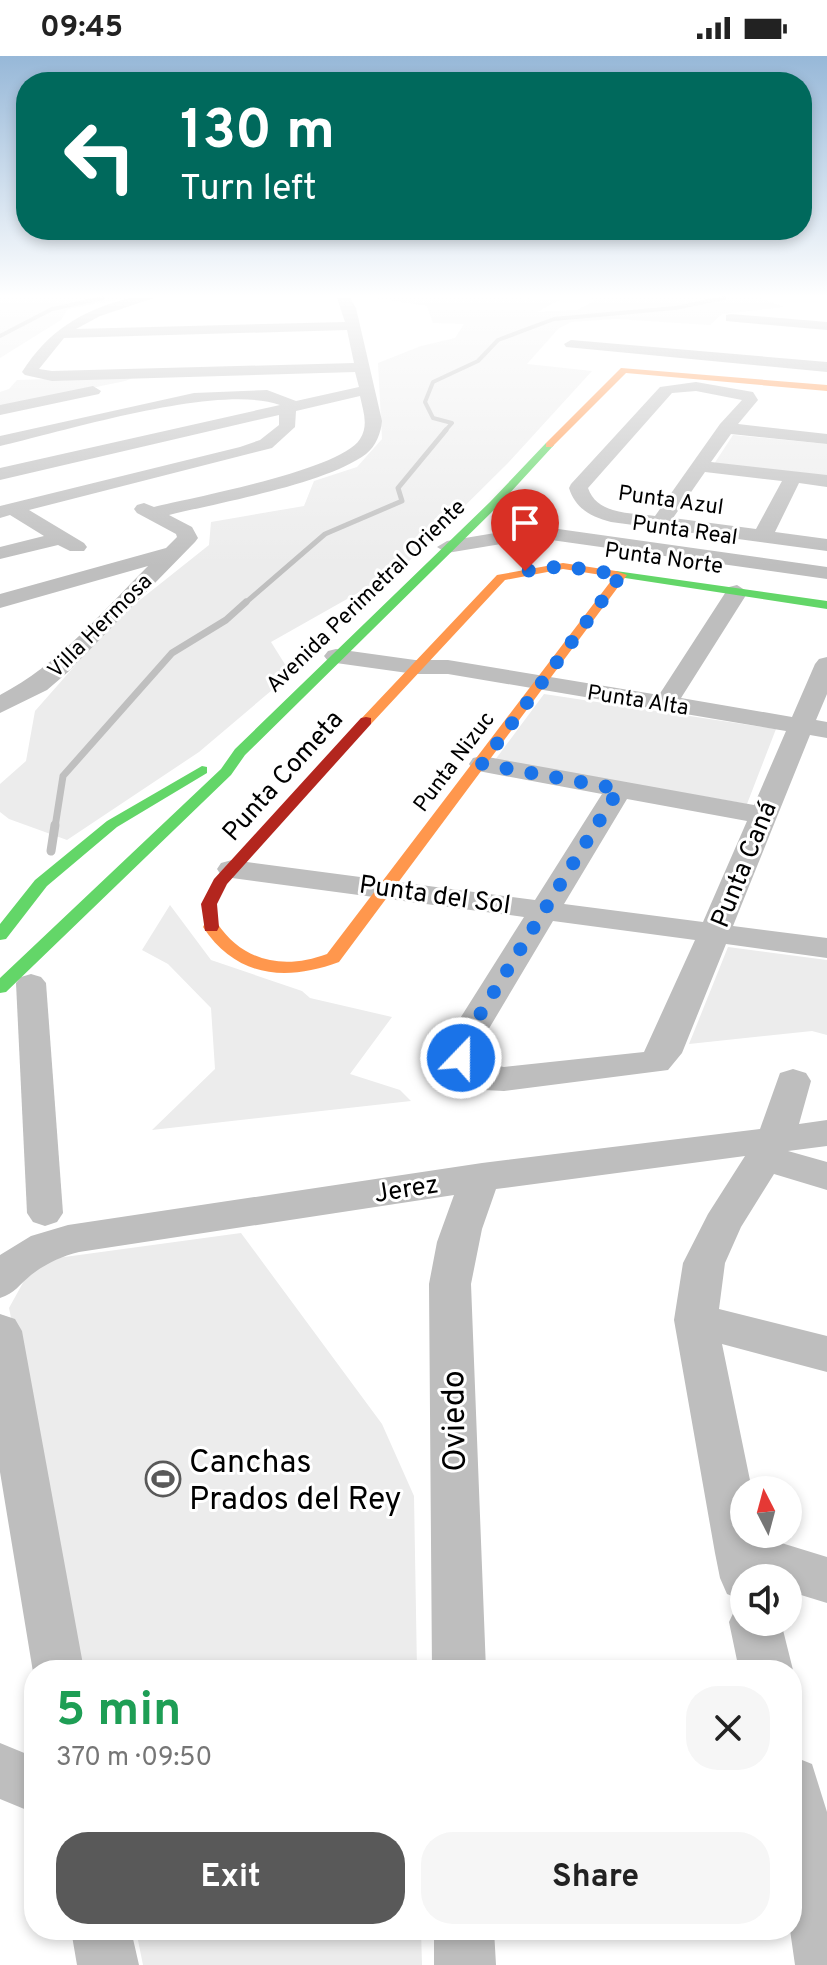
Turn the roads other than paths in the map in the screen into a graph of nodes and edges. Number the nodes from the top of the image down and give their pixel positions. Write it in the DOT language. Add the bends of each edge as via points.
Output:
graph roads {
  1 [pos="112,387"];
  2 [pos="366,387"];
  3 [pos="607,387"];
  4 [pos="673,387"];
  5 [pos="674,387"];
  6 [pos="782,387"];
  7 [pos="367,390"];
  8 [pos="827,391"];
  9 [pos="287,408"];
  10 [pos="0,410"];
  11 [pos="726,428"];
  12 [pos="825,434"];
  13 [pos="4,438"];
  14 [pos="699,466"];
  15 [pos="0,474"];
  16 [pos="793,477"];
  17 [pos="827,481"];
  18 [pos="103,487"];
  19 [pos="494,504"];
  20 [pos="6,510"];
  21 [pos="153,513"];
  22 [pos="661,522"];
  23 [pos="537,532"];
  24 [pos="763,536"];
  25 [pos="827,545"];
  26 [pos="447,547"];
  27 [pos="0,553"];
  28 [pos="172,553"];
  29 [pos="827,573"];
  30 [pos="621,575"];
  31 [pos="495,580"];
  32 [pos="737,592"];
  33 [pos="0,601"];
  34 [pos="827,605"];
  35 [pos="343,649"];
  36 [pos="420,661"];
  37 [pos="827,664"];
  38 [pos="540,683"];
  39 [pos="666,703"];
  40 [pos="0,705"];
  41 [pos="814,728"];
  42 [pos="240,752"];
  43 [pos="482,764"];
  44 [pos="619,789"];
  45 [pos="763,815"];
  46 [pos="159,834"];
  47 [pos="232,869"];
  48 [pos="387,887"];
  49 [pos="547,909"];
  50 [pos="7,928"];
  51 [pos="715,933"];
  52 [pos="827,948"];
  53 [pos="315,969"];
  54 [pos="0,988"];
  55 [pos="793,1081"];
  56 [pos="827,1133"];
  57 [pos="770,1150"];
  58 [pos="827,1176"];
  59 [pos="482,1177"];
  60 [pos="0,1282"];
  61 [pos="696,1320"];
  62 [pos="0,1331"];
  63 [pos="827,1354"];
  64 [pos="743,1564"];
  65 [pos="802,1576"];
  66 [pos="827,1580"];
  67 [pos="758,1636"];
  68 [pos="55,1660"];
  69 [pos="459,1660"];
  70 [pos="764,1660"];
  71 [pos="0,1771"];
  72 [pos="24,1781"];
  73 [pos="802,1818"];
  74 [pos="820,1879"];
  75 [pos="103,1940"];
  76 [pos="464,1940"];
  77 [pos="108,1965"];
  78 [pos="465,1965"];
  79 [pos="826,1965"];
  1 -- 10 [label="street"];
  2 -- 7 [label="street"];
  3 -- 19 [label="street, Avenida Perimetral Oriente"];
  4 -- 22 [label="street, Punta Azul" via="578,488 582,499 603,513"];
  5 -- 11 [label="street, Punta Azul" via="747,395 750,400"];
  6 -- 8 [label="street"];
  7 -- 9 [label="street"];
  7 -- 21 [label="street" via="374,428 354,455"];
  9 -- 13 [label="street" via="285,399 270,394 210,395"];
  9 -- 15 [label="street"];
  9 -- 18 [label="street" via="287,427 266,444"];
  11 -- 12 [label="street"];
  11 -- 14 [label="street"];
  14 -- 16 [label="street"];
  14 -- 22 [label="street"];
  16 -- 17 [label="street"];
  16 -- 24 [label="street"];
  18 -- 20 [label="street"];
  18 -- 21 [label="street"];
  19 -- 23 [label="street, Punta Real"];
  19 -- 26 [label="street, Avenida Perimetral Oriente"];
  20 -- 27 [label="street" via="69,543"];
  21 -- 28 [label="street, Villa Hermosa" via="188,534"];
  22 -- 24 [label="street, Punta Azul"];
  23 -- 26 [label="street, Punta Real"];
  23 -- 29 [label="street, Punta Real"];
  24 -- 25 [label="street, Punta Azul"];
  26 -- 35 [label="street, Avenida Perimetral Oriente"];
  28 -- 33 [label="street"];
  28 -- 40 [label="street, Villa Hermosa" via="60,667"];
  30 -- 31 [label="street, Punta Norte" via="563,566"];
  30 -- 32 [label="street, Punta Norte"];
  30 -- 38 [label="street, Punta Nizuc"];
  31 -- 36 [label="street, Punta Cometa"];
  32 -- 34 [label="street, Punta Norte"];
  32 -- 39 [label="street"];
  35 -- 36 [label="street, Punta Alta"];
  35 -- 42 [label="street, Avenida Perimetral Oriente"];
  36 -- 38 [label="street, Punta Alta"];
  36 -- 47 [label="street, Punta Cometa"];
  37 -- 41 [label="street, Punta Caná"];
  38 -- 39 [label="street, Punta Alta"];
  38 -- 43 [label="street, Punta Nizuc"];
  39 -- 41 [label="street, Punta Alta"];
  41 -- 45 [label="street, Punta Caná"];
  42 -- 46 [label="street, Avenida Perimetral Oriente" via="226,772"];
  42 -- 50 [label="street, Avenida Perimetral Oriente" via="112,824 41,883"];
  43 -- 44 [label="street"];
  43 -- 48 [label="street, Punta Nizuc"];
  44 -- 45 [label="street"];
  44 -- 49 [label="street"];
  45 -- 51 [label="street, Punta Caná"];
  46 -- 50 [label="street" via="128,830 108,837"];
  46 -- 54 [label="street, Avenida Perimetral Oriente"];
  47 -- 48 [label="street, Punta del Sol"];
  47 -- 53 [label="street, Punta Cometa" via="208,909 211,930 221,945 237,956 288,969"];
  48 -- 49 [label="street, Punta del Sol"];
  48 -- 53 [label="street, Punta Nizuc" via="333,958"];
  49 -- 51 [label="street, Punta del Sol"];
  49 -- 51 [label="street, Punta Caná" via="460,1047 466,1070 484,1078 655,1062 664,1053"];
  51 -- 52 [label="street, Punta del Sol"];
  55 -- 57 [label="street"];
  56 -- 57 [label="street, Jerez"];
  57 -- 58 [label="street"];
  57 -- 59 [label="street, Jerez"];
  57 -- 61 [label="street" via="722,1224 704,1263"];
  59 -- 60 [label="street, Jerez" via="79,1237 38,1250"];
  59 -- 69 [label="street, Oviedo" via="466,1210 450,1284"];
  61 -- 63 [label="street"];
  61 -- 64 [label="street"];
  62 -- 68 [label="street"];
  65 -- 66 [label="street"];
  67 -- 70 [label="street"];
  71 -- 72 [label="street"];
  73 -- 74 [label="street"];
  74 -- 79 [label="street"];
  75 -- 77 [label="street"];
  76 -- 78 [label="street"];
}
